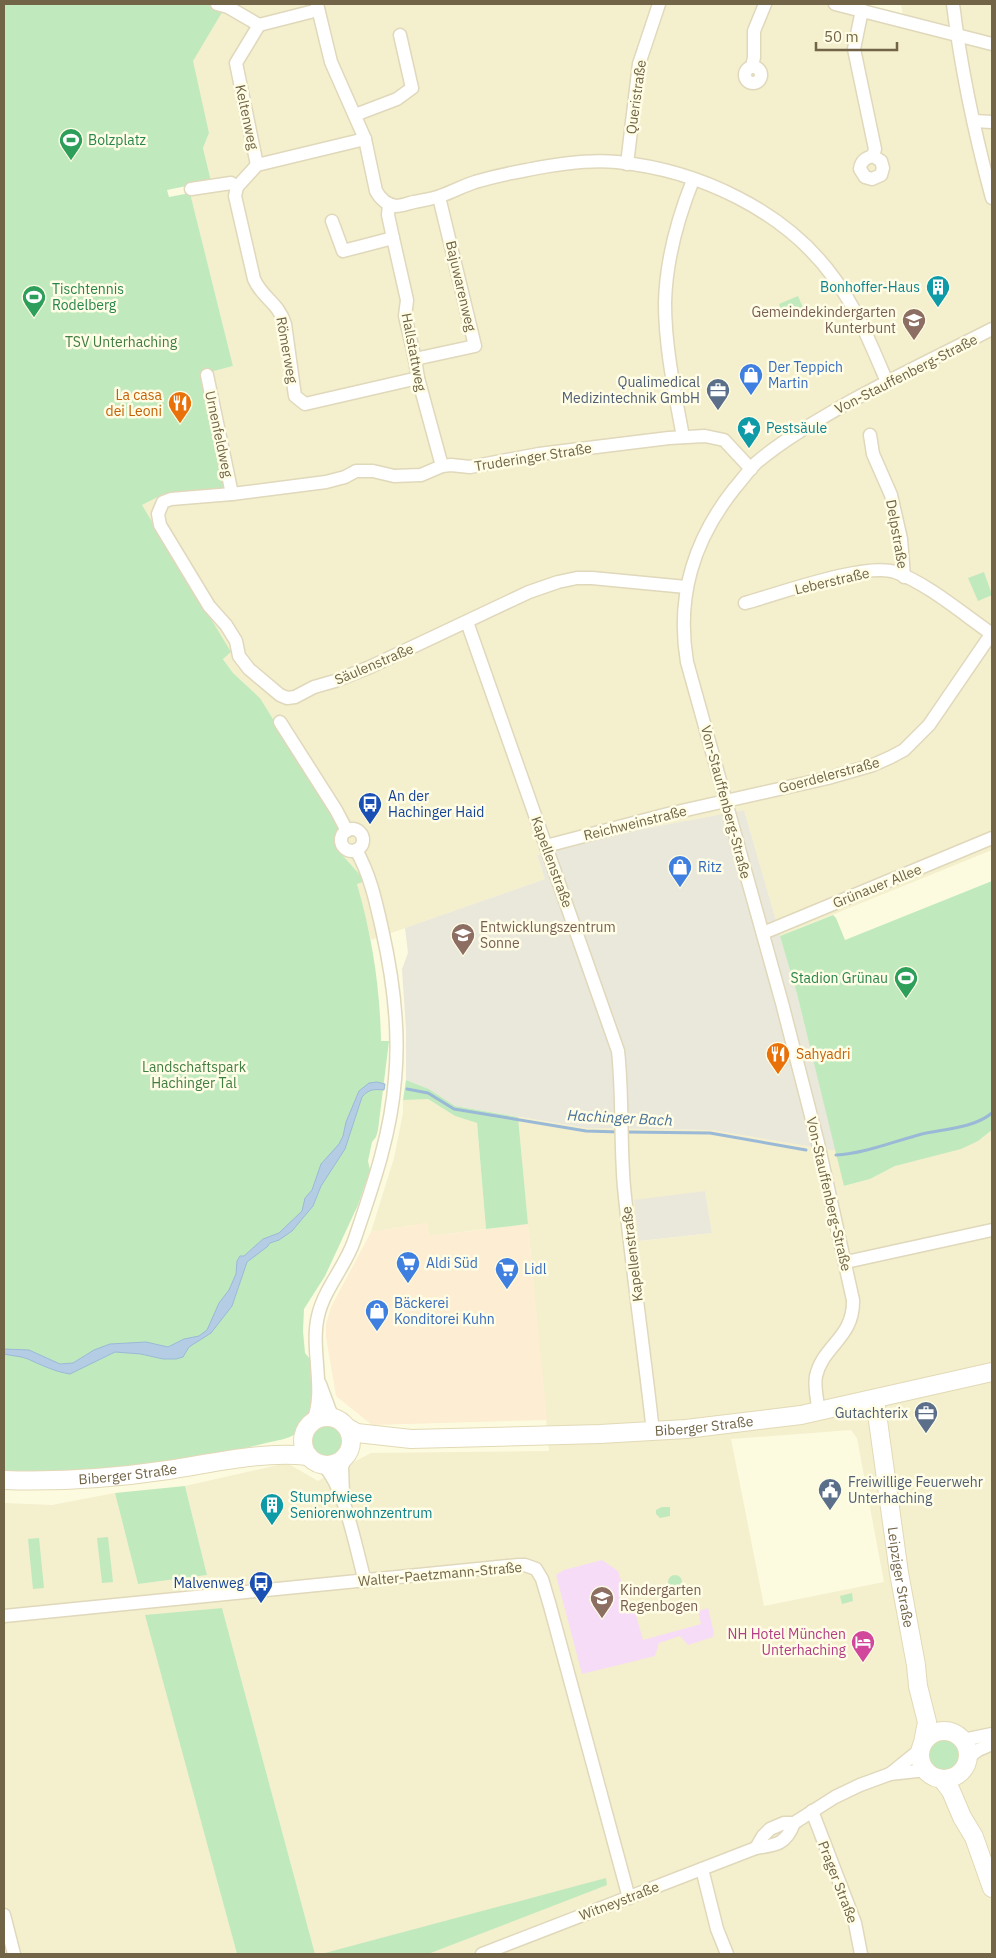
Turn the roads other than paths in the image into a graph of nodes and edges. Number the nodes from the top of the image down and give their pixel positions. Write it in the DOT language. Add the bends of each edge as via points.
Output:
graph roads {
  1 [pos="217,4"];
  2 [pos="658,4"];
  3 [pos="765,4"];
  4 [pos="835,4"];
  5 [pos="953,4"];
  6 [pos="318,7"];
  7 [pos="862,10"];
  8 [pos="259,25"];
  9 [pos="400,35"];
  10 [pos="957,35"];
  11 [pos="992,44"];
  12 [pos="752,67"];
  13 [pos="356,115"];
  14 [pos="974,121"];
  15 [pos="992,122"];
  16 [pos="365,140"];
  17 [pos="872,156"];
  18 [pos="627,164"];
  19 [pos="257,165"];
  20 [pos="693,180"];
  21 [pos="237,187"];
  22 [pos="191,189"];
  23 [pos="440,197"];
  24 [pos="992,198"];
  25 [pos="389,204"];
  26 [pos="332,221"];
  27 [pos="393,238"];
  28 [pos="992,329"];
  29 [pos="416,359"];
  30 [pos="207,375"];
  31 [pos="418,378"];
  32 [pos="886,382"];
  33 [pos="870,435"];
  34 [pos="683,437"];
  35 [pos="442,466"];
  36 [pos="751,468"];
  37 [pos="232,494"];
  38 [pos="160,507"];
  39 [pos="904,576"];
  40 [pos="686,587"];
  41 [pos="745,603"];
  42 [pos="467,622"];
  43 [pos="992,634"];
  44 [pos="280,722"];
  45 [pos="726,802"];
  46 [pos="992,838"];
  47 [pos="546,846"];
  48 [pos="762,933"];
  49 [pos="992,1230"];
  50 [pos="846,1262"];
  51 [pos="992,1372"];
  52 [pos="317,1374"];
  53 [pos="875,1399"];
  54 [pos="819,1412"];
  55 [pos="342,1423"];
  56 [pos="309,1428"];
  57 [pos="653,1432"];
  58 [pos="411,1439"];
  59 [pos="347,1455"];
  60 [pos="251,1457"];
  61 [pos="315,1460"];
  62 [pos="4,1480"];
  63 [pos="343,1502"];
  64 [pos="365,1581"];
  65 [pos="4,1616"];
  66 [pos="916,1665"];
  67 [pos="992,1734"];
  68 [pos="956,1735"];
  69 [pos="992,1744"];
  70 [pos="922,1746"];
  71 [pos="965,1765"];
  72 [pos="926,1770"];
  73 [pos="890,1774"];
  74 [pos="942,1779"];
  75 [pos="812,1811"];
  76 [pos="974,1837"];
  77 [pos="702,1869"];
  78 [pos="992,1888"];
  79 [pos="629,1898"];
  80 [pos="4,1915"];
  81 [pos="14,1954"];
  82 [pos="482,1954"];
  83 [pos="727,1954"];
  84 [pos="861,1954"];
  1 -- 8 [label="street"];
  2 -- 18 [label="street, Queristraße" via="639,64"];
  3 -- 12 [label="street" via="754,31"];
  4 -- 7 [label="street"];
  5 -- 10 [label="street"];
  6 -- 8 [label="street"];
  6 -- 13 [label="street" via="331,62"];
  7 -- 10 [label="street"];
  7 -- 17 [label="street" via="854,49 875,149"];
  8 -- 19 [label="street, Keltenweg" via="236,63"];
  9 -- 13 [label="street" via="412,88 397,99"];
  10 -- 11 [label="street"];
  10 -- 14 [label="street"];
  13 -- 16 [label="street"];
  14 -- 15 [label="street"];
  14 -- 24 [label="street"];
  16 -- 19 [label="street, Keltenweg"];
  16 -- 25 [label="street" via="376,191"];
  18 -- 20 [label="street" via="659,169"];
  18 -- 23 [label="street" via="560,164 475,182"];
  19 -- 21 [label="street"];
  20 -- 32 [label="street" via="746,202 807,246 834,278 854,310"];
  20 -- 34 [label="street" via="668,264 665,303"];
  21 -- 22 [label="street" via="231,183"];
  21 -- 31 [label="street, Römerweg" via="234,196 254,279 282,312 294,396 305,404"];
  23 -- 25 [label="street" via="397,206"];
  23 -- 29 [label="street, Bajuwarenweg" via="475,346"];
  25 -- 27 [label="street, Hallstattweg"];
  26 -- 27 [label="street" via="343,251"];
  27 -- 29 [label="street, Hallstattweg" via="406,300 405,316"];
  28 -- 32 [label="street, Von-Stauffenberg-Straße"];
  29 -- 31 [label="street, Hallstattweg"];
  30 -- 37 [label="street, Urnenfeldweg"];
  31 -- 35 [label="street, Hallstattweg"];
  32 -- 36 [label="street, Von-Stauffenberg-Straße" via="794,435"];
  33 -- 39 [label="street, Delpstraße" via="873,454 891,495 901,539"];
  34 -- 35 [label="street, Truderinger Straße" via="538,454 470,467"];
  34 -- 36 [label="street, Truderinger Straße" via="706,436 724,440"];
  35 -- 37 [label="street, Truderinger Straße" via="421,475 394,476 356,471 334,480"];
  36 -- 40 [label="street, Von-Stauffenberg-Straße" via="708,526"];
  37 -- 38 [label="street, Truderinger Straße" via="171,499"];
  38 -- 42 [label="street, Säulenstraße" via="160,525 209,606 236,641 239,656 249,669 287,698 370,667"];
  39 -- 41 [label="street, Leberstraße" via="882,569 855,572"];
  39 -- 43 [label="street, Leberstraße"];
  40 -- 42 [label="street, Säulenstraße" via="577,578 529,592"];
  40 -- 45 [label="street, Von-Stauffenberg-Straße" via="683,640 687,662"];
  42 -- 47 [label="street, Kapellenstraße"];
  43 -- 45 [label="street, Goerdelerstraße" via="929,725 904,750 873,765"];
  44 -- 52 [label="street" via="347,830 343,834 343,844 351,851 356,850 365,865 393,983 397,1039 396,1079 375,1180 353,1244 318,1315"];
  45 -- 47 [label="street, Reichweinstraße"];
  45 -- 48 [label="street, Von-Stauffenberg-Straße"];
  46 -- 48 [label="street, Grünauer Allee"];
  47 -- 57 [label="street, Kapellenstraße" via="618,1051 626,1203"];
  48 -- 50 [label="street, Von-Stauffenberg-Straße"];
  49 -- 50 [label="street"];
  50 -- 54 [label="street, Von-Stauffenberg-Straße" via="854,1312 843,1335 824,1357 817,1371"];
  51 -- 53 [label="main road, Biberger Straße"];
  52 -- 55 [label="street" via="330,1411"];
  52 -- 56 [label="street" via="316,1413"];
  53 -- 54 [label="main road, Biberger Straße"];
  53 -- 66 [label="main road, Leipziger Straße" via="898,1566"];
  54 -- 57 [label="main road, Biberger Straße"];
  55 -- 56 [label="main road" via="328,1416"];
  55 -- 58 [label="main road, Biberger Straße" via="357,1433"];
  55 -- 59 [label="main road" via="351,1444"];
  56 -- 60 [label="main road, Biberger Straße" via="286,1444"];
  56 -- 61 [label="main road" via="305,1449"];
  57 -- 58 [label="main road, Biberger Straße"];
  58 -- 59 [label="main road, Biberger Straße" via="358,1447"];
  59 -- 61 [label="main road" via="338,1462"];
  59 -- 63 [label="street" via="342,1467"];
  60 -- 61 [label="main road, Biberger Straße"];
  60 -- 62 [label="main road, Biberger Straße" via="111,1477"];
  61 -- 63 [label="street" via="329,1471"];
  63 -- 64 [label="street"];
  64 -- 65 [label="street, Walter-Paetzmann-Straße"];
  64 -- 79 [label="street, Walter-Paetzmann-Straße" via="519,1565 536,1569 550,1606"];
  66 -- 68 [label="main road, Leipziger Straße" via="938,1718"];
  66 -- 70 [label="main road, Leipziger Straße" via="927,1722"];
  67 -- 68 [label="street"];
  68 -- 70 [label="main road" via="934,1733"];
  68 -- 71 [label="main road" via="968,1751"];
  69 -- 71 [label="street" via="978,1750"];
  70 -- 72 [label="main road" via="922,1764"];
  70 -- 73 [label="street, Witneystraße"];
  71 -- 74 [label="main road" via="956,1776"];
  71 -- 76 [label="main road" via="963,1787"];
  72 -- 73 [label="street, Witneystraße"];
  72 -- 74 [label="main road"];
  73 -- 75 [label="street, Witneystraße" via="860,1785"];
  74 -- 76 [label="main road"];
  75 -- 77 [label="street, Witneystraße" via="794,1823 770,1829 756,1848"];
  75 -- 84 [label="street, Prager Straße" via="855,1923"];
  76 -- 78 [label="main road"];
  77 -- 79 [label="street, Witneystraße"];
  77 -- 83 [label="street" via="717,1929"];
  79 -- 82 [label="street, Witneystraße"];
  80 -- 81 [label="street"];
}
